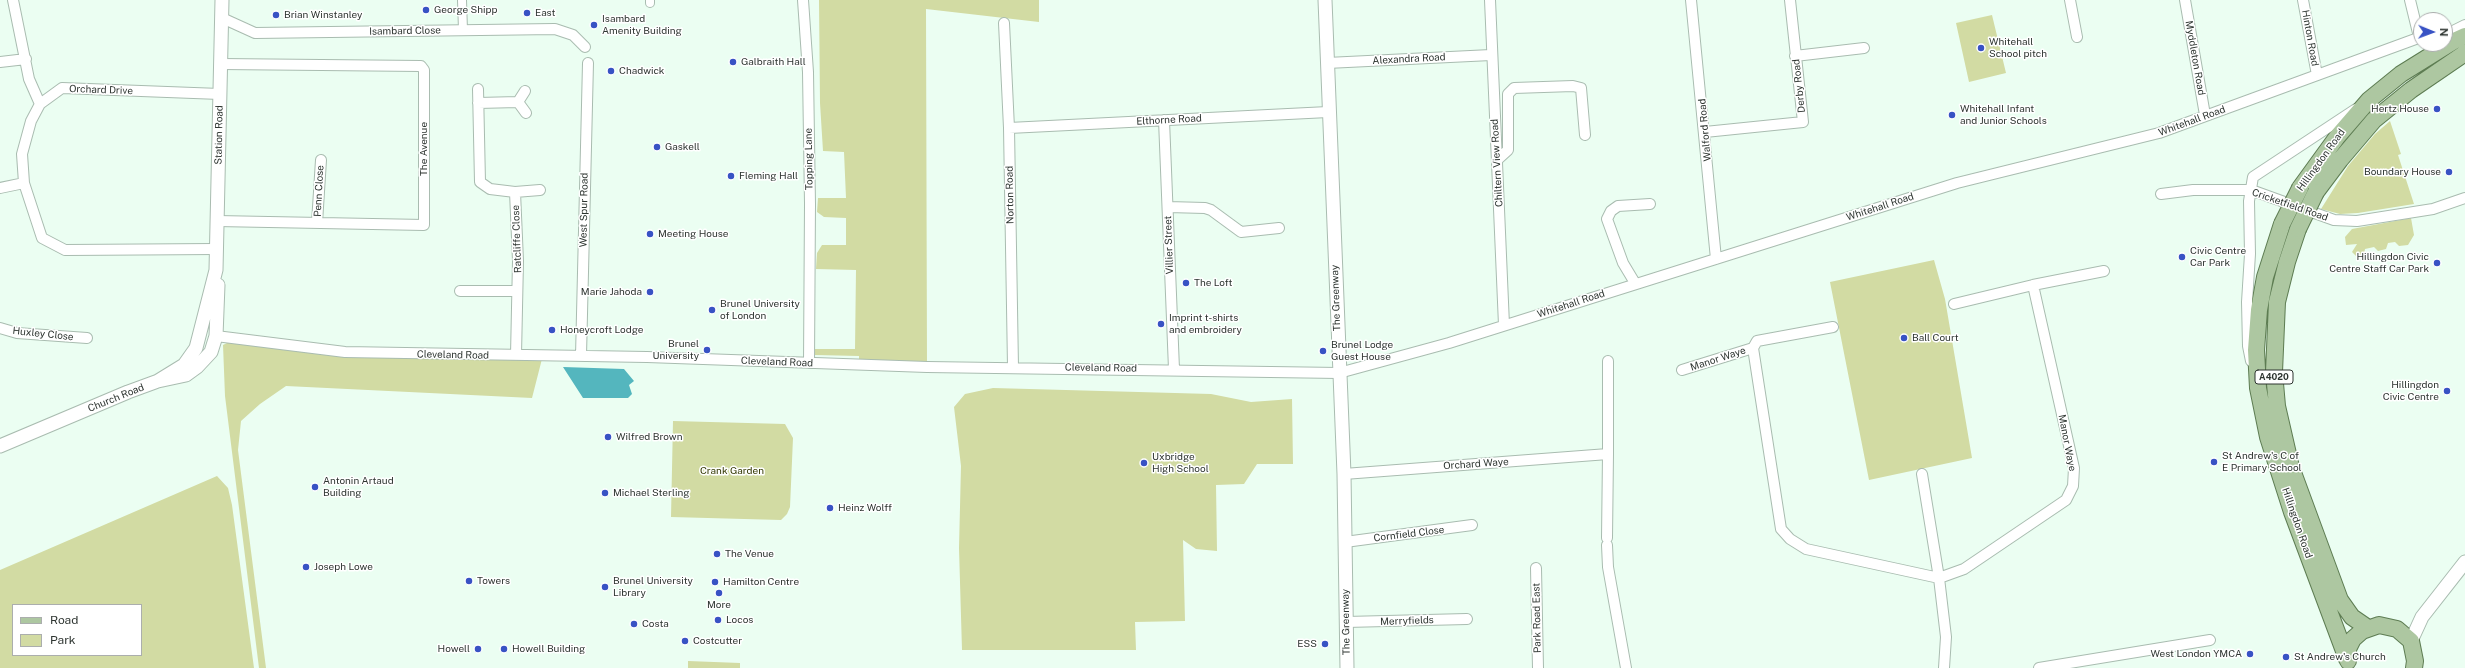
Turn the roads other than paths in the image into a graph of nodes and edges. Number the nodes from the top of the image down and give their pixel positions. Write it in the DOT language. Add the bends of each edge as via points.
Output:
graph roads {
  1 [pos="13,0"];
  2 [pos="222,0"];
  3 [pos="462,0"];
  4 [pos="803,0"];
  5 [pos="1325,0"];
  6 [pos="1490,0"];
  7 [pos="1691,0"];
  8 [pos="1790,0"];
  9 [pos="2070,0"];
  10 [pos="2185,0"];
  11 [pos="2303,0"];
  12 [pos="2410,0"];
  13 [pos="2413,12"];
  14 [pos="222,18"];
  15 [pos="1004,23"];
  16 [pos="2465,25"];
  17 [pos="463,30"];
  18 [pos="2453,31"];
  19 [pos="2465,36"];
  20 [pos="2076,37"];
  21 [pos="2413,40"];
  22 [pos="585,47"];
  23 [pos="1864,48"];
  24 [pos="2465,54"];
  25 [pos="1491,55"];
  26 [pos="1795,56"];
  27 [pos="26,60"];
  28 [pos="0,62"];
  29 [pos="588,63"];
  30 [pos="1327,63"];
  31 [pos="221,64"];
  32 [pos="2317,75"];
  33 [pos="478,89"];
  34 [pos="525,91"];
  35 [pos="220,94"];
  36 [pos="2369,100"];
  37 [pos="518,102"];
  38 [pos="478,103"];
  39 [pos="40,104"];
  40 [pos="1328,112"];
  41 [pos="526,113"];
  42 [pos="2205,115"];
  43 [pos="1164,120"];
  44 [pos="1009,128"];
  45 [pos="1705,132"];
  46 [pos="1585,135"];
  47 [pos="321,160"];
  48 [pos="1497,160"];
  49 [pos="24,183"];
  50 [pos="0,188"];
  51 [pos="540,190"];
  52 [pos="2251,190"];
  53 [pos="515,192"];
  54 [pos="2161,194"];
  55 [pos="2465,198"];
  56 [pos="1650,204"];
  57 [pos="1168,207"];
  58 [pos="217,221"];
  59 [pos="317,223"];
  60 [pos="1279,228"];
  61 [pos="216,249"];
  62 [pos="1716,259"];
  63 [pos="216,270"];
  64 [pos="2104,271"];
  65 [pos="1635,283"];
  66 [pos="2033,285"];
  67 [pos="460,291"];
  68 [pos="517,291"];
  69 [pos="1954,304"];
  70 [pos="1504,325"];
  71 [pos="1833,327"];
  72 [pos="0,328"];
  73 [pos="202,330"];
  74 [pos="216,336"];
  75 [pos="87,338"];
  76 [pos="1753,348"];
  77 [pos="516,355"];
  78 [pos="581,356"];
  79 [pos="1608,361"];
  80 [pos="809,363"];
  81 [pos="1013,367"];
  82 [pos="1174,369"];
  83 [pos="1682,370"];
  84 [pos="1339,373"];
  85 [pos="158,381"];
  86 [pos="2258,388"];
  87 [pos="0,446"];
  88 [pos="1608,454"];
  89 [pos="1344,474"];
  90 [pos="1922,474"];
  91 [pos="1472,525"];
  92 [pos="1345,542"];
  93 [pos="2465,562"];
  94 [pos="1536,568"];
  95 [pos="1939,578"];
  96 [pos="2422,616"];
  97 [pos="1467,619"];
  98 [pos="1346,622"];
  99 [pos="2368,628"];
  100 [pos="2397,629"];
  101 [pos="2210,640"];
  102 [pos="2411,641"];
  103 [pos="2348,663"];
  104 [pos="1347,668"];
  105 [pos="1538,668"];
  106 [pos="1626,668"];
  107 [pos="1944,668"];
  108 [pos="2039,668"];
  109 [pos="2414,668"];
  1 -- 27 [label="street"];
  2 -- 14 [label="street, Station Road"];
  3 -- 17 [label="street"];
  4 -- 80 [label="street, Topping Lane" via="808,72"];
  5 -- 30 [label="street, The Greenway"];
  6 -- 25 [label="street, Chiltern View Road"];
  7 -- 45 [label="street, Walford Road"];
  8 -- 26 [label="street, Derby Road"];
  9 -- 20 [label="street"];
  10 -- 42 [label="street, Myddleton Road"];
  11 -- 32 [label="street, Hinton Road"];
  12 -- 13 [label="street"];
  14 -- 17 [label="street, Isambard Close" via="255,33"];
  14 -- 31 [label="street, Station Road"];
  15 -- 44 [label="street, Norton Road"];
  16 -- 18 [label="street"];
  17 -- 22 [label="street, Isambard Close" via="555,29 573,35"];
  19 -- 36 [label="main road, Hillingdon Road / A4020" via="2454,40 2401,74"];
  21 -- 32 [label="street, Whitehall Road"];
  23 -- 26 [label="street"];
  24 -- 99 [label="main road, Hillingdon Road / A4020, bridge" via="2410,90 2374,120 2340,160 2316,192 2298,229 2277,302 2274,372 2282,432 2291,467 2340,600 2352,617"];
  25 -- 30 [label="street, Alexandra Road"];
  25 -- 48 [label="street, Chiltern View Road"];
  26 -- 45 [label="street, Derby Road" via="1803,122"];
  27 -- 28 [label="street"];
  27 -- 39 [label="street" via="29,79"];
  29 -- 78 [label="street, West Spur Road"];
  30 -- 40 [label="street, The Greenway"];
  31 -- 35 [label="street, Station Road"];
  31 -- 59 [label="street, The Avenue" via="417,64 424,69 424,225"];
  32 -- 42 [label="street, Whitehall Road"];
  33 -- 38 [label="street, Ratcliffe Close"];
  34 -- 37 [label="street"];
  35 -- 39 [label="street, Orchard Drive" via="62,88"];
  35 -- 58 [label="street, Station Road"];
  36 -- 52 [label="street" via="2253,177"];
  36 -- 86 [label="main road, Hillingdon Road / A4020, bridge" via="2337,137 2300,188 2282,224 2265,277 2259,310 2256,350"];
  37 -- 38 [label="street"];
  37 -- 41 [label="street"];
  38 -- 53 [label="street, Ratcliffe Close" via="480,182 490,189"];
  39 -- 49 [label="street, Orchard Drive" via="31,122 22,154"];
  40 -- 43 [label="street, Elthorne Road"];
  40 -- 84 [label="street, The Greenway"];
  42 -- 62 [label="street, Whitehall Road" via="2159,133 1957,183"];
  43 -- 44 [label="street, Elthorne Road"];
  43 -- 57 [label="street, Villier Street"];
  44 -- 81 [label="street, Norton Road"];
  45 -- 62 [label="street, Walford Road"];
  46 -- 48 [label="street" via="1581,88 1514,88 1508,94 1508,150"];
  47 -- 59 [label="street, Penn Close"];
  48 -- 70 [label="street, Chiltern View Road"];
  49 -- 50 [label="street"];
  49 -- 61 [label="street, Orchard Drive" via="42,238 65,250"];
  51 -- 53 [label="street"];
  52 -- 54 [label="street, Cricketfield Road" via="2193,190"];
  52 -- 55 [label="street, Cricketfield Road" via="2334,220 2357,221 2433,209"];
  52 -- 86 [label="street" via="2248,346"];
  53 -- 68 [label="street, Ratcliffe Close"];
  56 -- 65 [label="street" via="1618,206 1611,211 1607,219 1623,263"];
  57 -- 60 [label="street" via="1212,210 1241,232"];
  57 -- 82 [label="street, Villier Street"];
  58 -- 59 [label="street, The Avenue"];
  58 -- 61 [label="street, Station Road"];
  61 -- 63 [label="street, Station Road"];
  62 -- 65 [label="street, Whitehall Road"];
  63 -- 73 [label="street, Station Road"];
  63 -- 74 [label="street, Station Road"];
  64 -- 66 [label="street"];
  65 -- 70 [label="street, Whitehall Road"];
  66 -- 69 [label="street"];
  66 -- 95 [label="street, Manor Waye" via="2074,468 2073,486 2066,500 2056,508 1964,569"];
  67 -- 68 [label="street"];
  68 -- 77 [label="street, Ratcliffe Close"];
  70 -- 84 [label="street, Whitehall Road"];
  71 -- 76 [label="street, Manor Waye" via="1758,341"];
  72 -- 75 [label="street, Huxley Close" via="17,333"];
  73 -- 74 [label="street"];
  73 -- 85 [label="street, Station Road" via="189,359 176,371"];
  74 -- 77 [label="street, Cleveland Road" via="345,352"];
  74 -- 85 [label="street, Church Road" via="211,352 197,368 186,375"];
  76 -- 83 [label="street, Manor Waye"];
  76 -- 95 [label="street, Manor Waye" via="1781,529 1790,539 1806,549"];
  77 -- 78 [label="street, Cleveland Road"];
  78 -- 80 [label="street, Cleveland Road"];
  79 -- 88 [label="street"];
  80 -- 81 [label="street, Cleveland Road"];
  81 -- 82 [label="street, Cleveland Road"];
  82 -- 84 [label="street, Cleveland Road"];
  84 -- 89 [label="street, The Greenway"];
  85 -- 87 [label="street, Church Road"];
  86 -- 103 [label="main road, Hillingdon Road / A4020" via="2268,437 2292,512"];
  88 -- 89 [label="street, Orchard Waye"];
  88 -- 106 [label="street" via="1608,567"];
  89 -- 92 [label="street, The Greenway"];
  90 -- 95 [label="street"];
  91 -- 92 [label="street, Cornfield Close"];
  92 -- 98 [label="street, The Greenway"];
  93 -- 96 [label="street"];
  94 -- 105 [label="street, Park Road East"];
  95 -- 107 [label="street" via="1946,637"];
  96 -- 100 [label="street"];
  96 -- 102 [label="street"];
  97 -- 98 [label="street, Merryfields"];
  98 -- 104 [label="street, The Greenway"];
  99 -- 100 [label="main road" via="2379,625"];
  99 -- 103 [label="main road, A4020" via="2353,639 2348,649"];
  100 -- 102 [label="main road"];
  101 -- 108 [label="street"];
  102 -- 109 [label="main road" via="2415,656"];
}
